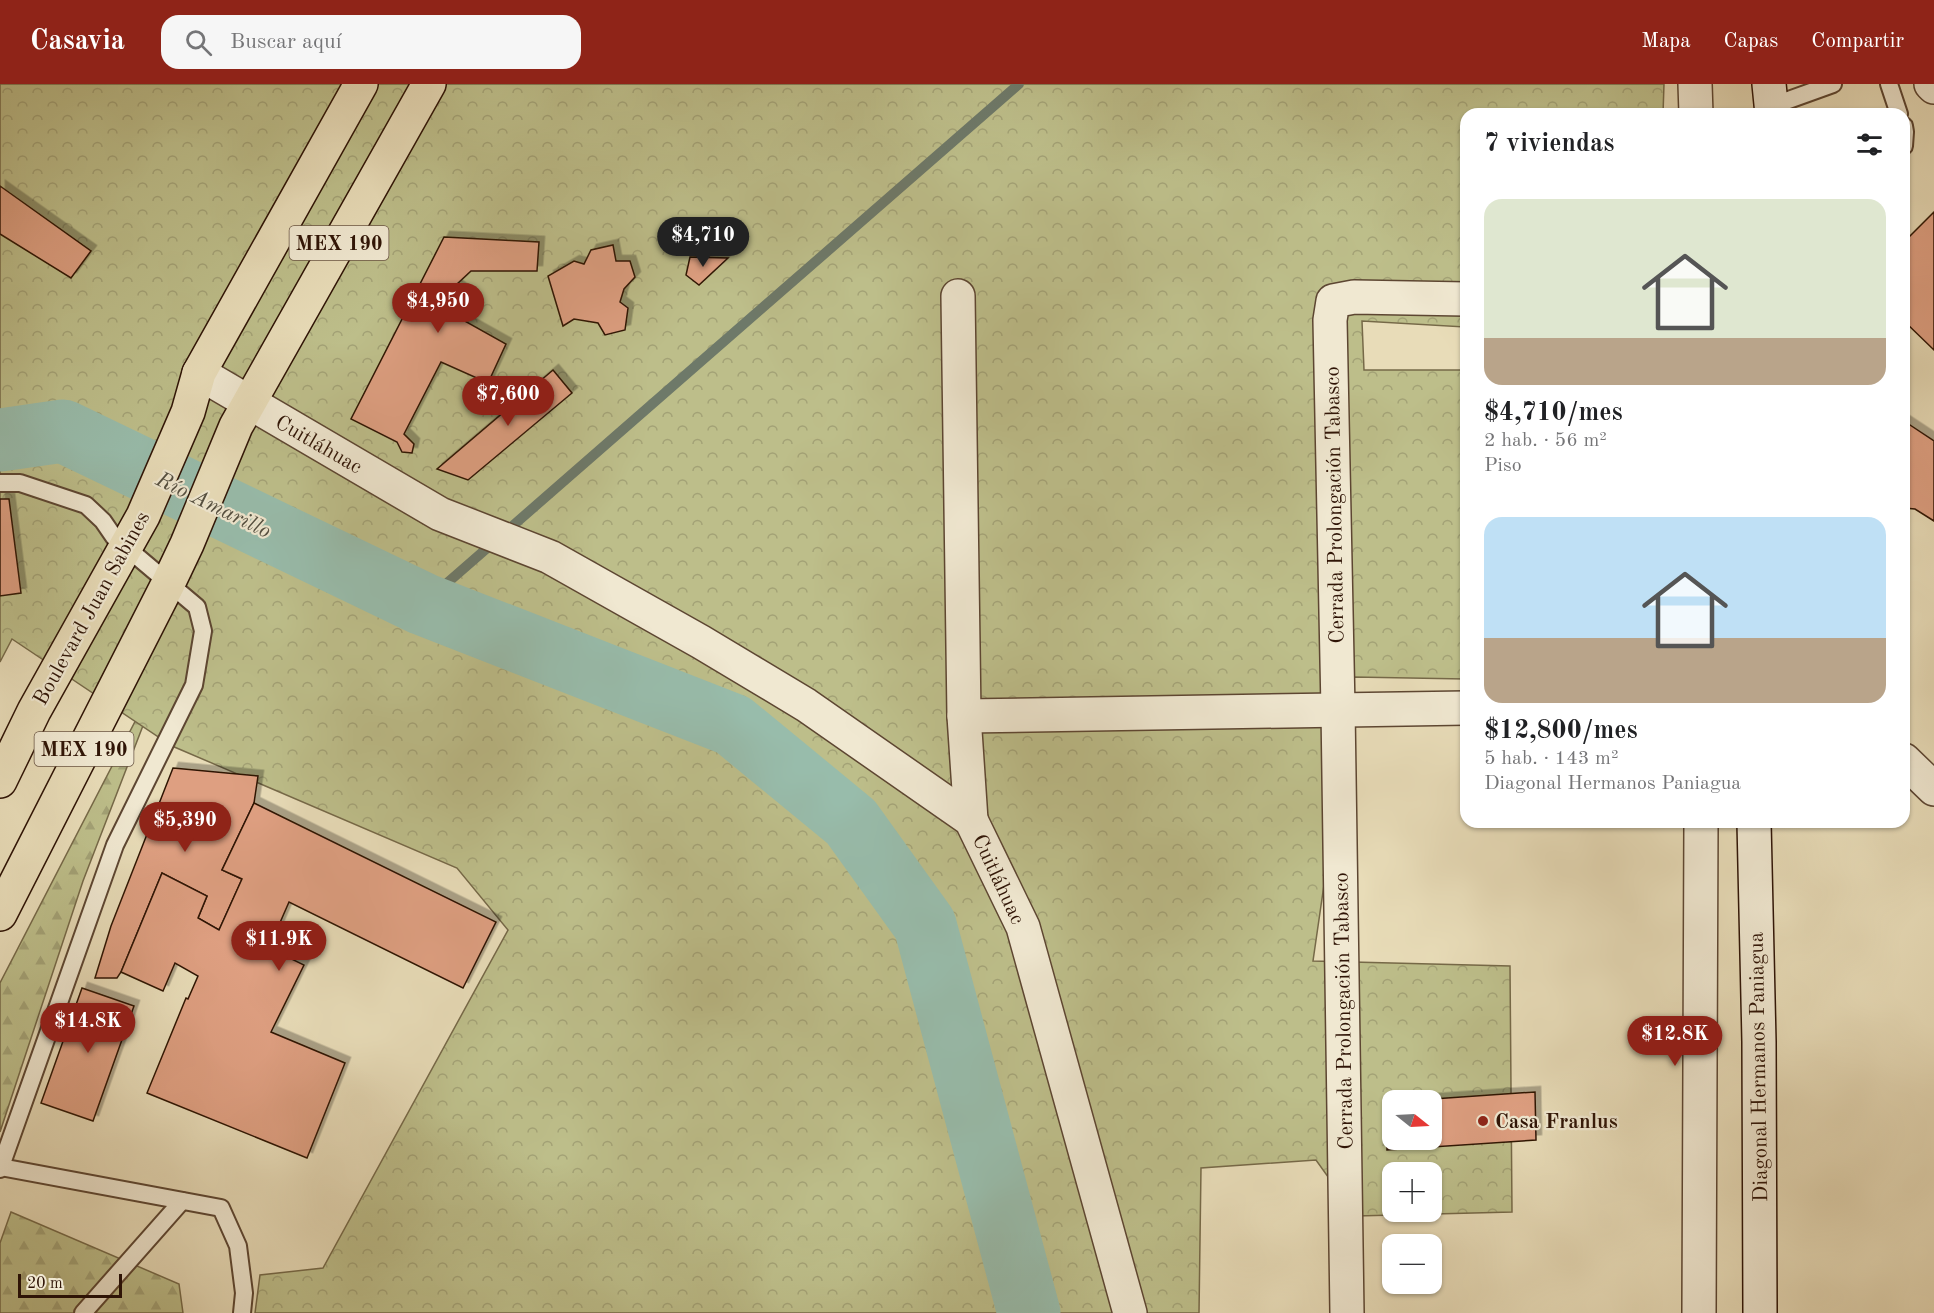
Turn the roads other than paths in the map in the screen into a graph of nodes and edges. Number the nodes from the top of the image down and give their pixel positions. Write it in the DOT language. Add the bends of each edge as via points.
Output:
graph roads {
  1 [pos="361,84"];
  2 [pos="429,84"];
  3 [pos="1695,84"];
  4 [pos="1833,84"];
  5 [pos="1889,84"];
  6 [pos="1771,101"];
  7 [pos="1696,108"];
  8 [pos="1897,108"];
  9 [pos="958,296"];
  10 [pos="1460,299"];
  11 [pos="199,373"];
  12 [pos="249,402"];
  13 [pos="0,483"];
  14 [pos="126,548"];
  15 [pos="168,584"];
  16 [pos="1460,708"];
  17 [pos="1338,709"];
  18 [pos="964,716"];
  19 [pos="1910,766"];
  20 [pos="0,781"];
  21 [pos="1934,789"];
  22 [pos="971,820"];
  23 [pos="1701,828"];
  24 [pos="1754,828"];
  25 [pos="0,914"];
  26 [pos="0,1168"];
  27 [pos="182,1201"];
  28 [pos="83,1313"];
  29 [pos="242,1313"];
  30 [pos="1130,1313"];
  31 [pos="1347,1313"];
  32 [pos="1699,1313"];
  33 [pos="1760,1313"];
  1 -- 11 [label="main road, Boulevard Juan Sabines / MEX 190"];
  2 -- 12 [label="main road, MEX 190"];
  3 -- 7 [label="street"];
  4 -- 6 [label="lane"];
  5 -- 8 [label="lane"];
  9 -- 18 [label="street"];
  10 -- 17 [label="street, Cerrada Prolongación Tabasco" via="1354,297 1333,301 1330,320"];
  11 -- 12 [label="street, Cuitláhuac"];
  11 -- 14 [label="main road, Boulevard Juan Sabines / MEX 190" via="188,412"];
  12 -- 15 [label="main road, MEX 190"];
  12 -- 22 [label="street, Cuitláhuac" via="440,514 550,557 701,642 806,705"];
  13 -- 14 [label="lane" via="20,483 86,505"];
  14 -- 15 [label="lane"];
  14 -- 20 [label="main road, Boulevard Juan Sabines / MEX 190" via="34,711"];
  15 -- 25 [label="main road, MEX 190"];
  15 -- 26 [label="lane" via="197,607 202,631 194,685 115,845"];
  16 -- 17 [label="street"];
  17 -- 18 [label="street"];
  17 -- 31 [label="street, Cerrada Prolongación Tabasco"];
  18 -- 22 [label="street"];
  19 -- 21 [label="street"];
  22 -- 30 [label="street, Cuitláhuac" via="1023,927"];
  23 -- 32 [label="street"];
  24 -- 33 [label="street, Diagonal Hermanos Paniagua"];
  26 -- 27 [label="lane"];
  27 -- 28 [label="lane"];
  27 -- 29 [label="lane" via="221,1208 238,1246 244,1293"];
}
